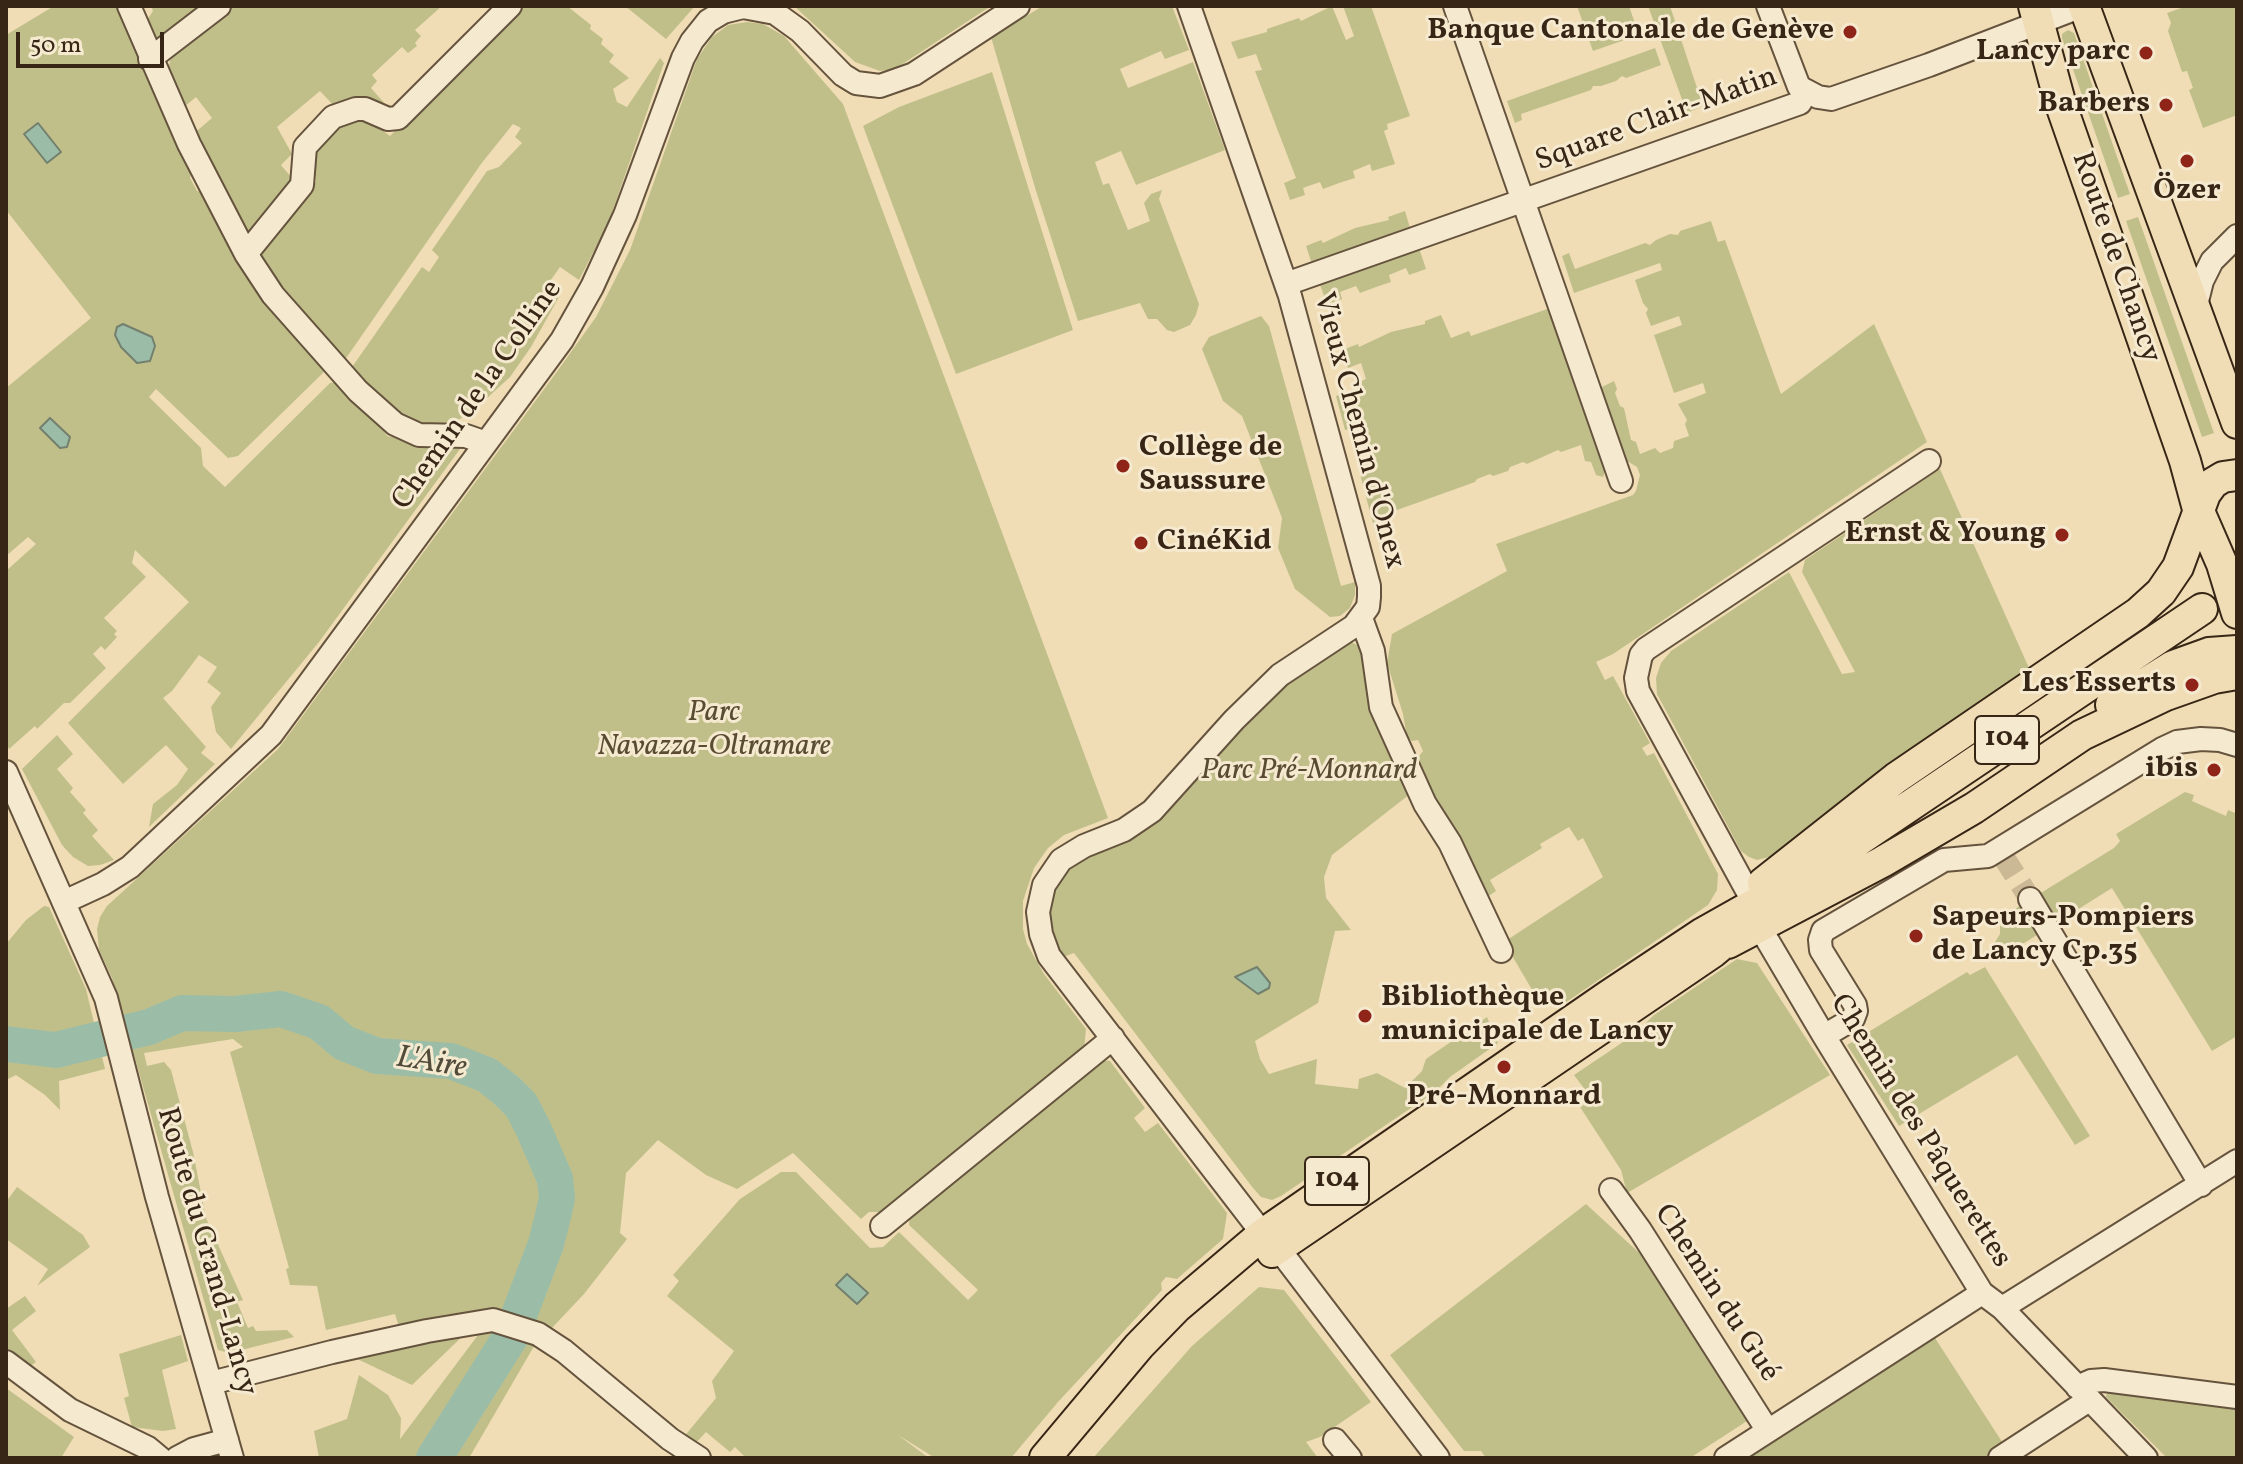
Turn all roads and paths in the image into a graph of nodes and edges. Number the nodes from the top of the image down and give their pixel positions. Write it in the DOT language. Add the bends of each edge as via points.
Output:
graph roads {
  1 [pos="129,6"];
  2 [pos="219,6"];
  3 [pos="510,6"];
  4 [pos="1018,6"];
  5 [pos="1189,6"];
  6 [pos="1455,6"];
  7 [pos="1768,6"];
  8 [pos="2083,6"];
  9 [pos="2036,14"];
  10 [pos="150,59"];
  11 [pos="1806,92"];
  12 [pos="1523,200"];
  13 [pos="2237,236"];
  14 [pos="246,254"];
  15 [pos="1286,284"];
  16 [pos="2195,309"];
  17 [pos="2237,423"];
  18 [pos="486,443"];
  19 [pos="1929,461"];
  20 [pos="2237,475"];
  21 [pos="1621,481"];
  22 [pos="2198,509"];
  23 [pos="2202,609"];
  24 [pos="2237,613"];
  25 [pos="1361,618"];
  26 [pos="2237,651"];
  27 [pos="2237,674"];
  28 [pos="2082,735"];
  29 [pos="2237,745"];
  30 [pos="6,772"];
  31 [pos="1749,894"];
  32 [pos="2030,899"];
  33 [pos="64,902"];
  34 [pos="1759,926"];
  35 [pos="1708,942"];
  36 [pos="1501,951"];
  37 [pos="1824,1036"];
  38 [pos="1113,1038"];
  39 [pos="2237,1161"];
  40 [pos="2201,1185"];
  41 [pos="1611,1190"];
  42 [pos="882,1226"];
  43 [pos="1270,1241"];
  44 [pos="1982,1293"];
  45 [pos="2002,1308"];
  46 [pos="6,1362"];
  47 [pos="211,1383"];
  48 [pos="2083,1393"];
  49 [pos="2237,1397"];
  50 [pos="1100,1406"];
  51 [pos="1768,1431"];
  52 [pos="1335,1440"];
  53 [pos="230,1449"];
  54 [pos="160,1458"];
  55 [pos="177,1458"];
  56 [pos="699,1458"];
  57 [pos="1045,1458"];
  58 [pos="1069,1458"];
  59 [pos="1350,1458"];
  60 [pos="1438,1458"];
  61 [pos="1726,1458"];
  62 [pos="2000,1458"];
  63 [pos="2146,1458"];
  1 -- 10 [label="street"];
  2 -- 10 [label="street"];
  3 -- 14 [label="street" via="398,118 365,109 333,117 305,147 302,185"];
  4 -- 18 [label="street, Chemin de la Colline" via="914,74 880,86 843,75 775,13 743,7 708,21 683,58 625,215 572,324"];
  5 -- 15 [label="street, Vieux Chemin d'Onex"];
  6 -- 12 [label="street, Square Clair-Matin"];
  7 -- 11 [label="street, Square Clair-Matin" via="1793,76"];
  8 -- 9 [label="street, Square Clair-Matin"];
  8 -- 16 [label="main road, Route de Chancy"];
  9 -- 11 [label="street, Square Clair-Matin" via="1911,72 1831,99"];
  9 -- 22 [label="main road, Route de Chancy" via="2060,102"];
  10 -- 14 [label="street"];
  11 -- 12 [label="street, Square Clair-Matin" via="1800,103"];
  12 -- 15 [label="street, Square Clair-Matin"];
  12 -- 21 [label="street, Square Clair-Matin"];
  13 -- 16 [label="street" via="2212,261"];
  14 -- 18 [label="street" via="273,295 380,413 413,433 466,436"];
  15 -- 25 [label="street, Vieux Chemin d'Onex" via="1369,586 1368,607"];
  16 -- 17 [label="main road, Route de Chancy"];
  18 -- 33 [label="street, Chemin de la Colline" via="271,735 130,867"];
  19 -- 31 [label="street" via="1641,655 1638,691"];
  20 -- 22 [label="main road" via="2213,483"];
  22 -- 24 [label="main road, Route de Chancy"];
  22 -- 31 [label="main road" via="2178,567 2145,608 1896,778"];
  23 -- 35 [label="main road, 104"];
  25 -- 36 [label="street, Vieux Chemin d'Onex" via="1376,665 1381,707"];
  25 -- 38 [label="street" via="1280,675 1152,811 1071,853 1051,872 1039,897 1045,946"];
  26 -- 28 [label="main road" via="2209,653 2173,666 2114,702"];
  27 -- 28 [label="main road" via="2179,690"];
  28 -- 34 [label="main road" via="1974,808"];
  29 -- 37 [label="street" via="2201,739 2177,742 2001,853 1951,858 1823,931 1821,950 1856,1011 1853,1019"];
  30 -- 33 [label="street"];
  31 -- 35 [label="main road"];
  32 -- 40 [label="street"];
  33 -- 47 [label="street, Route du Grand-Lancy" via="106,998"];
  34 -- 35 [label="main road"];
  34 -- 37 [label="street, Chemin des Pâquerettes"];
  35 -- 43 [label="main road, 104" via="1548,1036"];
  37 -- 44 [label="street, Chemin des Pâquerettes"];
  38 -- 42 [label="street"];
  38 -- 43 [label="street"];
  39 -- 40 [label="street"];
  40 -- 45 [label="street"];
  41 -- 51 [label="street, Chemin du Gué"];
  43 -- 50 [label="main road, 104" via="1177,1307"];
  43 -- 60 [label="street"];
  44 -- 45 [label="street, Chemin des Pâquerettes"];
  44 -- 51 [label="street, Chemin du Gué"];
  45 -- 48 [label="street, Chemin des Pâquerettes"];
  46 -- 54 [label="street" via="70,1410"];
  47 -- 53 [label="street, Route du Grand-Lancy"];
  47 -- 56 [label="street" via="493,1320 538,1334 564,1351"];
  48 -- 49 [label="street" via="2091,1381 2104,1380"];
  48 -- 62 [label="street"];
  48 -- 63 [label="street, Chemin des Pâquerettes"];
  50 -- 57 [label="main road, 104"];
  50 -- 58 [label="main road, 104"];
  51 -- 61 [label="street, Chemin du Gué"];
  52 -- 59 [label="street"];
  53 -- 55 [label="street" via="194,1449"];
}
